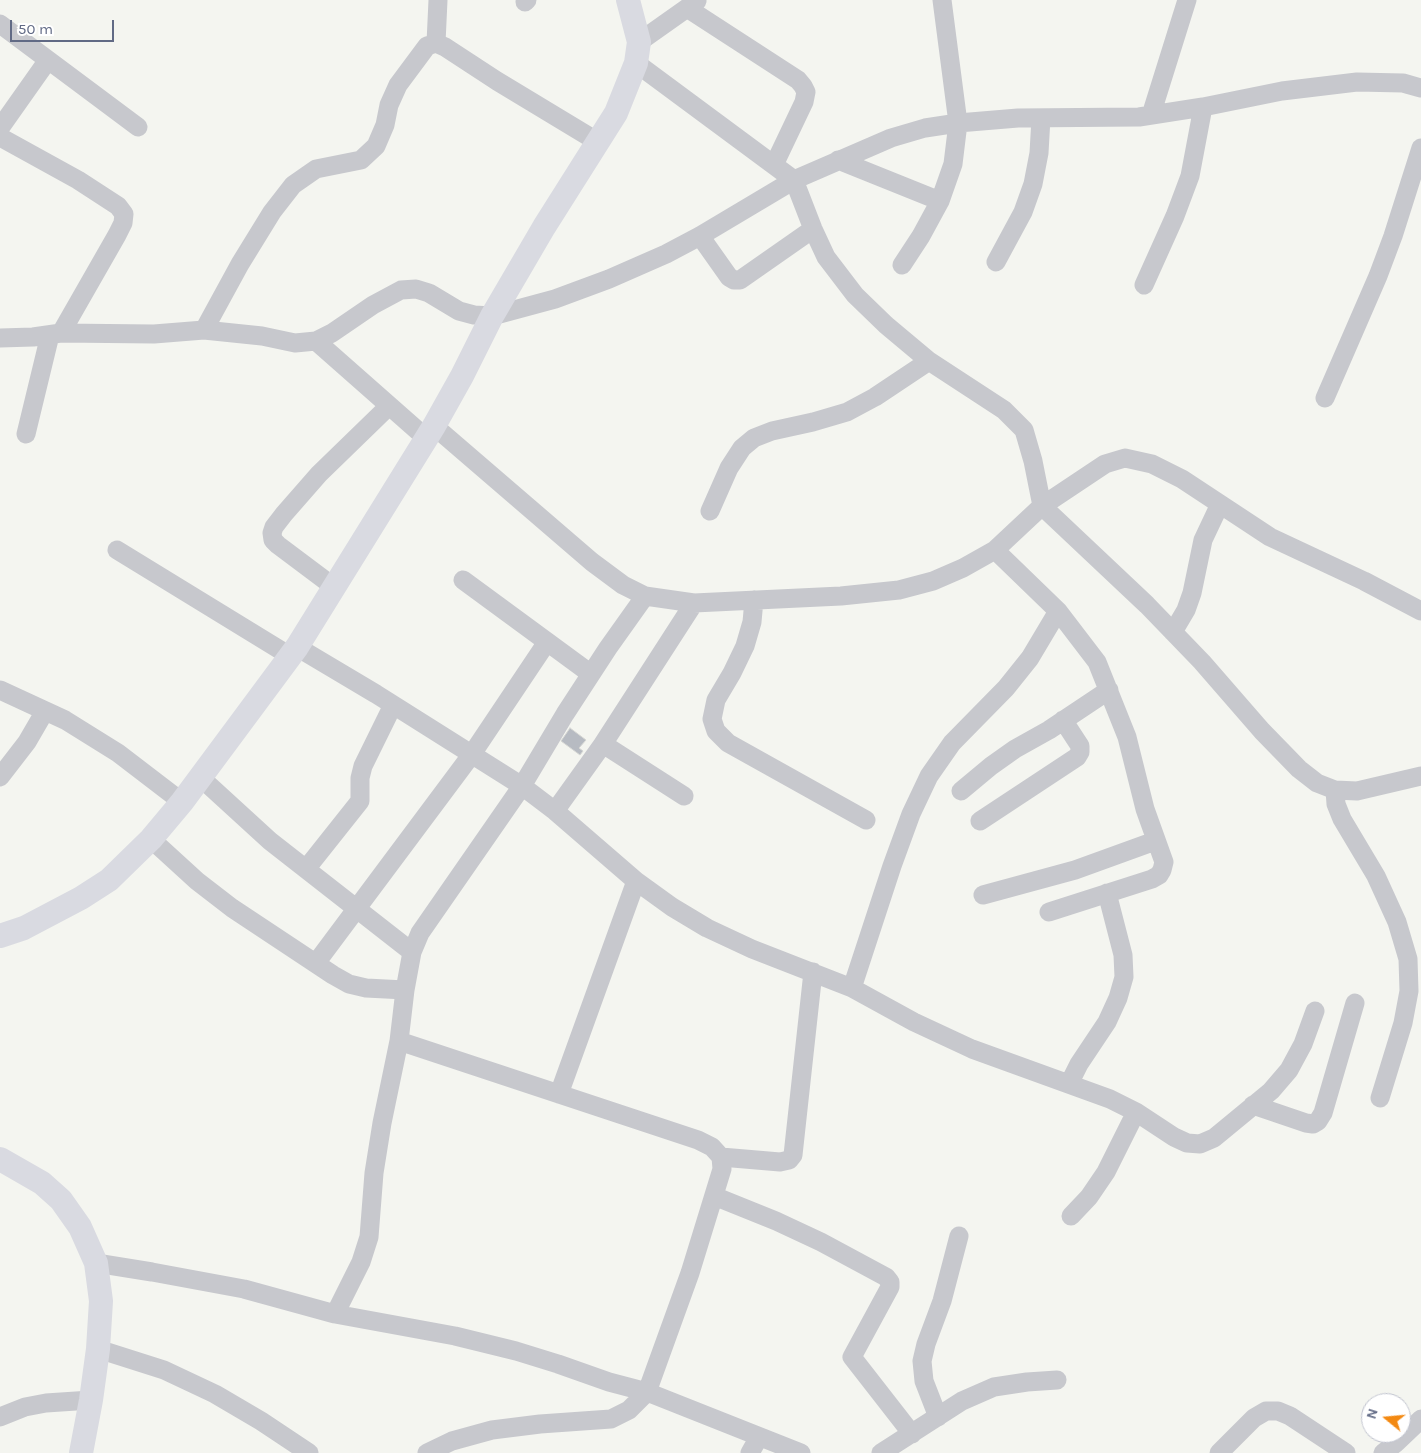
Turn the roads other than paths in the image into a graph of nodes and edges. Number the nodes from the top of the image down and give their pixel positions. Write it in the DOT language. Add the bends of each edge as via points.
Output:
graph roads {
  1 [pos="438,0"];
  2 [pos="628,0"];
  3 [pos="942,0"];
  4 [pos="1187,0"];
  5 [pos="693,4"];
  6 [pos="0,24"];
  7 [pos="436,43"];
  8 [pos="637,52"];
  9 [pos="48,60"];
  10 [pos="1421,88"];
  11 [pos="1203,107"];
  12 [pos="1150,115"];
  13 [pos="1041,118"];
  14 [pos="958,123"];
  15 [pos="138,127"];
  16 [pos="0,128"];
  17 [pos="0,137"];
  18 [pos="598,142"];
  19 [pos="1421,148"];
  20 [pos="838,160"];
  21 [pos="774,165"];
  22 [pos="794,180"];
  23 [pos="940,201"];
  24 [pos="813,229"];
  25 [pos="700,236"];
  26 [pos="996,262"];
  27 [pos="902,266"];
  28 [pos="1144,285"];
  29 [pos="492,316"];
  30 [pos="204,330"];
  31 [pos="56,334"];
  32 [pos="0,338"];
  33 [pos="316,341"];
  34 [pos="929,361"];
  35 [pos="1325,398"];
  36 [pos="389,406"];
  37 [pos="430,432"];
  38 [pos="26,434"];
  39 [pos="1220,504"];
  40 [pos="1042,506"];
  41 [pos="710,511"];
  42 [pos="117,550"];
  43 [pos="995,550"];
  44 [pos="463,580"];
  45 [pos="334,587"];
  46 [pos="645,596"];
  47 [pos="754,600"];
  48 [pos="694,603"];
  49 [pos="1058,611"];
  50 [pos="1421,611"];
  51 [pos="1173,632"];
  52 [pos="547,642"];
  53 [pos="293,652"];
  54 [pos="591,674"];
  55 [pos="0,690"];
  56 [pos="1109,690"];
  57 [pos="393,705"];
  58 [pos="45,711"];
  59 [pos="1063,720"];
  60 [pos="603,744"];
  61 [pos="472,754"];
  62 [pos="1421,776"];
  63 [pos="200,777"];
  64 [pos="0,778"];
  65 [pos="522,786"];
  66 [pos="962,790"];
  67 [pos="1335,790"];
  68 [pos="684,796"];
  69 [pos="182,802"];
  70 [pos="555,811"];
  71 [pos="866,820"];
  72 [pos="980,821"];
  73 [pos="151,839"];
  74 [pos="1155,841"];
  75 [pos="306,869"];
  76 [pos="636,881"];
  77 [pos="1107,893"];
  78 [pos="983,895"];
  79 [pos="357,910"];
  80 [pos="1049,912"];
  81 [pos="0,936"];
  82 [pos="412,952"];
  83 [pos="316,964"];
  84 [pos="813,972"];
  85 [pos="852,988"];
  86 [pos="405,990"];
  87 [pos="1355,1002"];
  88 [pos="1315,1011"];
  89 [pos="399,1041"];
  90 [pos="1069,1084"];
  91 [pos="559,1094"];
  92 [pos="1380,1098"];
  93 [pos="1253,1105"];
  94 [pos="1136,1112"];
  95 [pos="721,1157"];
  96 [pos="0,1159"];
  97 [pos="714,1196"];
  98 [pos="1072,1216"];
  99 [pos="959,1236"];
  100 [pos="96,1263"];
  101 [pos="335,1314"];
  102 [pos="98,1349"];
  103 [pos="1057,1380"];
  104 [pos="646,1392"];
  105 [pos="91,1400"];
  106 [pos="0,1417"];
  107 [pos="938,1418"];
  108 [pos="1421,1419"];
  109 [pos="912,1434"];
  110 [pos="755,1445"];
  111 [pos="81,1453"];
  112 [pos="309,1453"];
  113 [pos="427,1453"];
  114 [pos="801,1453"];
  115 [pos="881,1453"];
  116 [pos="1219,1453"];
  117 [pos="1346,1453"];
  118 [pos="1383,1453"];
  1 -- 7 [label="street"];
  2 -- 8 [label="main road"];
  3 -- 14 [label="street"];
  4 -- 12 [label="street"];
  5 -- 8 [label="street"];
  5 -- 21 [label="street" via="803,86 806,92 804,102"];
  6 -- 9 [label="street"];
  7 -- 18 [label="street"];
  7 -- 30 [label="street" via="427,46 398,85 376,146 361,160 316,169 292,185 263,226"];
  8 -- 18 [label="main road" via="616,113"];
  8 -- 21 [label="street"];
  9 -- 15 [label="street"];
  9 -- 16 [label="street"];
  10 -- 11 [label="street" via="1403,83 1357,82 1282,91"];
  11 -- 12 [label="street"];
  11 -- 28 [label="street" via="1190,176"];
  12 -- 13 [label="street"];
  13 -- 14 [label="street"];
  13 -- 26 [label="street" via="1033,184 1023,212"];
  14 -- 20 [label="street" via="891,138"];
  14 -- 23 [label="street" via="953,164"];
  17 -- 31 [label="street" via="78,180 118,206 124,214 117,235"];
  18 -- 29 [label="main road"];
  19 -- 35 [label="street" via="1390,244"];
  20 -- 22 [label="street"];
  20 -- 23 [label="street"];
  21 -- 22 [label="street"];
  22 -- 24 [label="street"];
  22 -- 25 [label="street"];
  23 -- 27 [label="street"];
  24 -- 25 [label="street" via="740,280 729,276"];
  24 -- 34 [label="street" via="826,257 855,294"];
  25 -- 29 [label="street" via="609,279 555,299"];
  29 -- 33 [label="street" via="458,311 416,289 401,290"];
  29 -- 37 [label="main road"];
  30 -- 31 [label="street" via="154,334"];
  30 -- 33 [label="street" via="295,343"];
  31 -- 32 [label="street"];
  31 -- 38 [label="street"];
  33 -- 36 [label="street"];
  34 -- 40 [label="street" via="1004,410 1024,430"];
  34 -- 41 [label="street" via="847,412 754,438 742,448 729,468"];
  36 -- 37 [label="street"];
  36 -- 45 [label="street" via="319,474 274,527 273,540"];
  37 -- 45 [label="main road"];
  37 -- 46 [label="street" via="592,562"];
  39 -- 40 [label="street" via="1152,464 1125,458 1104,464"];
  39 -- 50 [label="street" via="1270,537"];
  39 -- 51 [label="street" via="1203,540 1189,602"];
  40 -- 43 [label="street"];
  40 -- 51 [label="street"];
  42 -- 53 [label="street"];
  43 -- 47 [label="street" via="933,581 899,590"];
  43 -- 49 [label="street"];
  44 -- 52 [label="street"];
  45 -- 53 [label="main road"];
  46 -- 48 [label="street"];
  46 -- 54 [label="street"];
  47 -- 48 [label="street"];
  47 -- 71 [label="street" via="745,646 716,700 712,719 716,731 728,743"];
  48 -- 60 [label="street"];
  49 -- 56 [label="street" via="1097,662"];
  49 -- 85 [label="street" via="1030,658 1006,688 952,742 929,776 892,866"];
  51 -- 67 [label="street" via="1299,770 1317,783"];
  52 -- 54 [label="street"];
  52 -- 61 [label="street"];
  53 -- 57 [label="street"];
  53 -- 63 [label="main road"];
  54 -- 65 [label="street"];
  55 -- 58 [label="street"];
  56 -- 59 [label="street"];
  56 -- 74 [label="street" via="1126,737"];
  57 -- 61 [label="street"];
  57 -- 75 [label="street" via="364,766 360,778 360,801"];
  58 -- 64 [label="street"];
  58 -- 69 [label="street" via="118,753"];
  59 -- 66 [label="street" via="991,766"];
  59 -- 72 [label="street" via="1080,746 1077,757"];
  60 -- 68 [label="street"];
  60 -- 70 [label="street"];
  61 -- 65 [label="street"];
  61 -- 79 [label="street"];
  62 -- 67 [label="street" via="1357,791"];
  63 -- 69 [label="main road"];
  63 -- 75 [label="street"];
  65 -- 70 [label="street"];
  65 -- 82 [label="street" via="420,933"];
  67 -- 92 [label="street" via="1342,819 1376,876 1397,922 1408,959 1409,991"];
  69 -- 73 [label="main road"];
  70 -- 76 [label="street"];
  73 -- 81 [label="main road" via="109,880 81,898 24,928"];
  73 -- 83 [label="street" via="232,908"];
  74 -- 77 [label="street" via="1164,862 1160,875"];
  74 -- 78 [label="street" via="1075,870"];
  75 -- 79 [label="street"];
  76 -- 84 [label="street" via="707,928"];
  76 -- 91 [label="street"];
  77 -- 80 [label="street"];
  77 -- 90 [label="street" via="1123,955 1124,977 1107,1022"];
  79 -- 82 [label="street"];
  79 -- 83 [label="street"];
  82 -- 86 [label="street"];
  83 -- 86 [label="street" via="349,984"];
  84 -- 85 [label="street"];
  84 -- 95 [label="street" via="793,1155 789,1160 780,1162"];
  85 -- 90 [label="street" via="972,1049"];
  86 -- 89 [label="street"];
  87 -- 93 [label="street" via="1318,1121 1306,1124"];
  88 -- 93 [label="street" via="1289,1070 1271,1091"];
  89 -- 91 [label="street"];
  89 -- 101 [label="street" via="374,1173 369,1237 361,1262"];
  90 -- 94 [label="street"];
  91 -- 95 [label="street" via="698,1140 712,1147"];
  93 -- 94 [label="street" via="1214,1138 1200,1144 1174,1137"];
  94 -- 98 [label="street" via="1106,1172"];
  95 -- 97 [label="street" via="722,1169"];
  96 -- 100 [label="main road" via="42,1183 61,1200 80,1227"];
  97 -- 104 [label="street" via="690,1273"];
  97 -- 109 [label="street" via="776,1221 886,1277 890,1287 852,1357"];
  99 -- 107 [label="street" via="922,1361 924,1382"];
  100 -- 101 [label="street" via="244,1289"];
  100 -- 102 [label="main road" via="100,1301"];
  101 -- 104 [label="street" via="516,1351"];
  102 -- 105 [label="main road"];
  102 -- 112 [label="street" via="164,1370 215,1394"];
  103 -- 107 [label="street" via="994,1387 962,1401"];
  104 -- 110 [label="street"];
  104 -- 113 [label="street" via="629,1410 611,1419 492,1430 452,1441"];
  105 -- 106 [label="street" via="46,1403"];
  105 -- 111 [label="main road"];
  107 -- 109 [label="street"];
  108 -- 118 [label="street"];
  109 -- 115 [label="street"];
  110 -- 114 [label="street"];
  116 -- 117 [label="street" via="1254,1418 1266,1411 1278,1410"];
}
